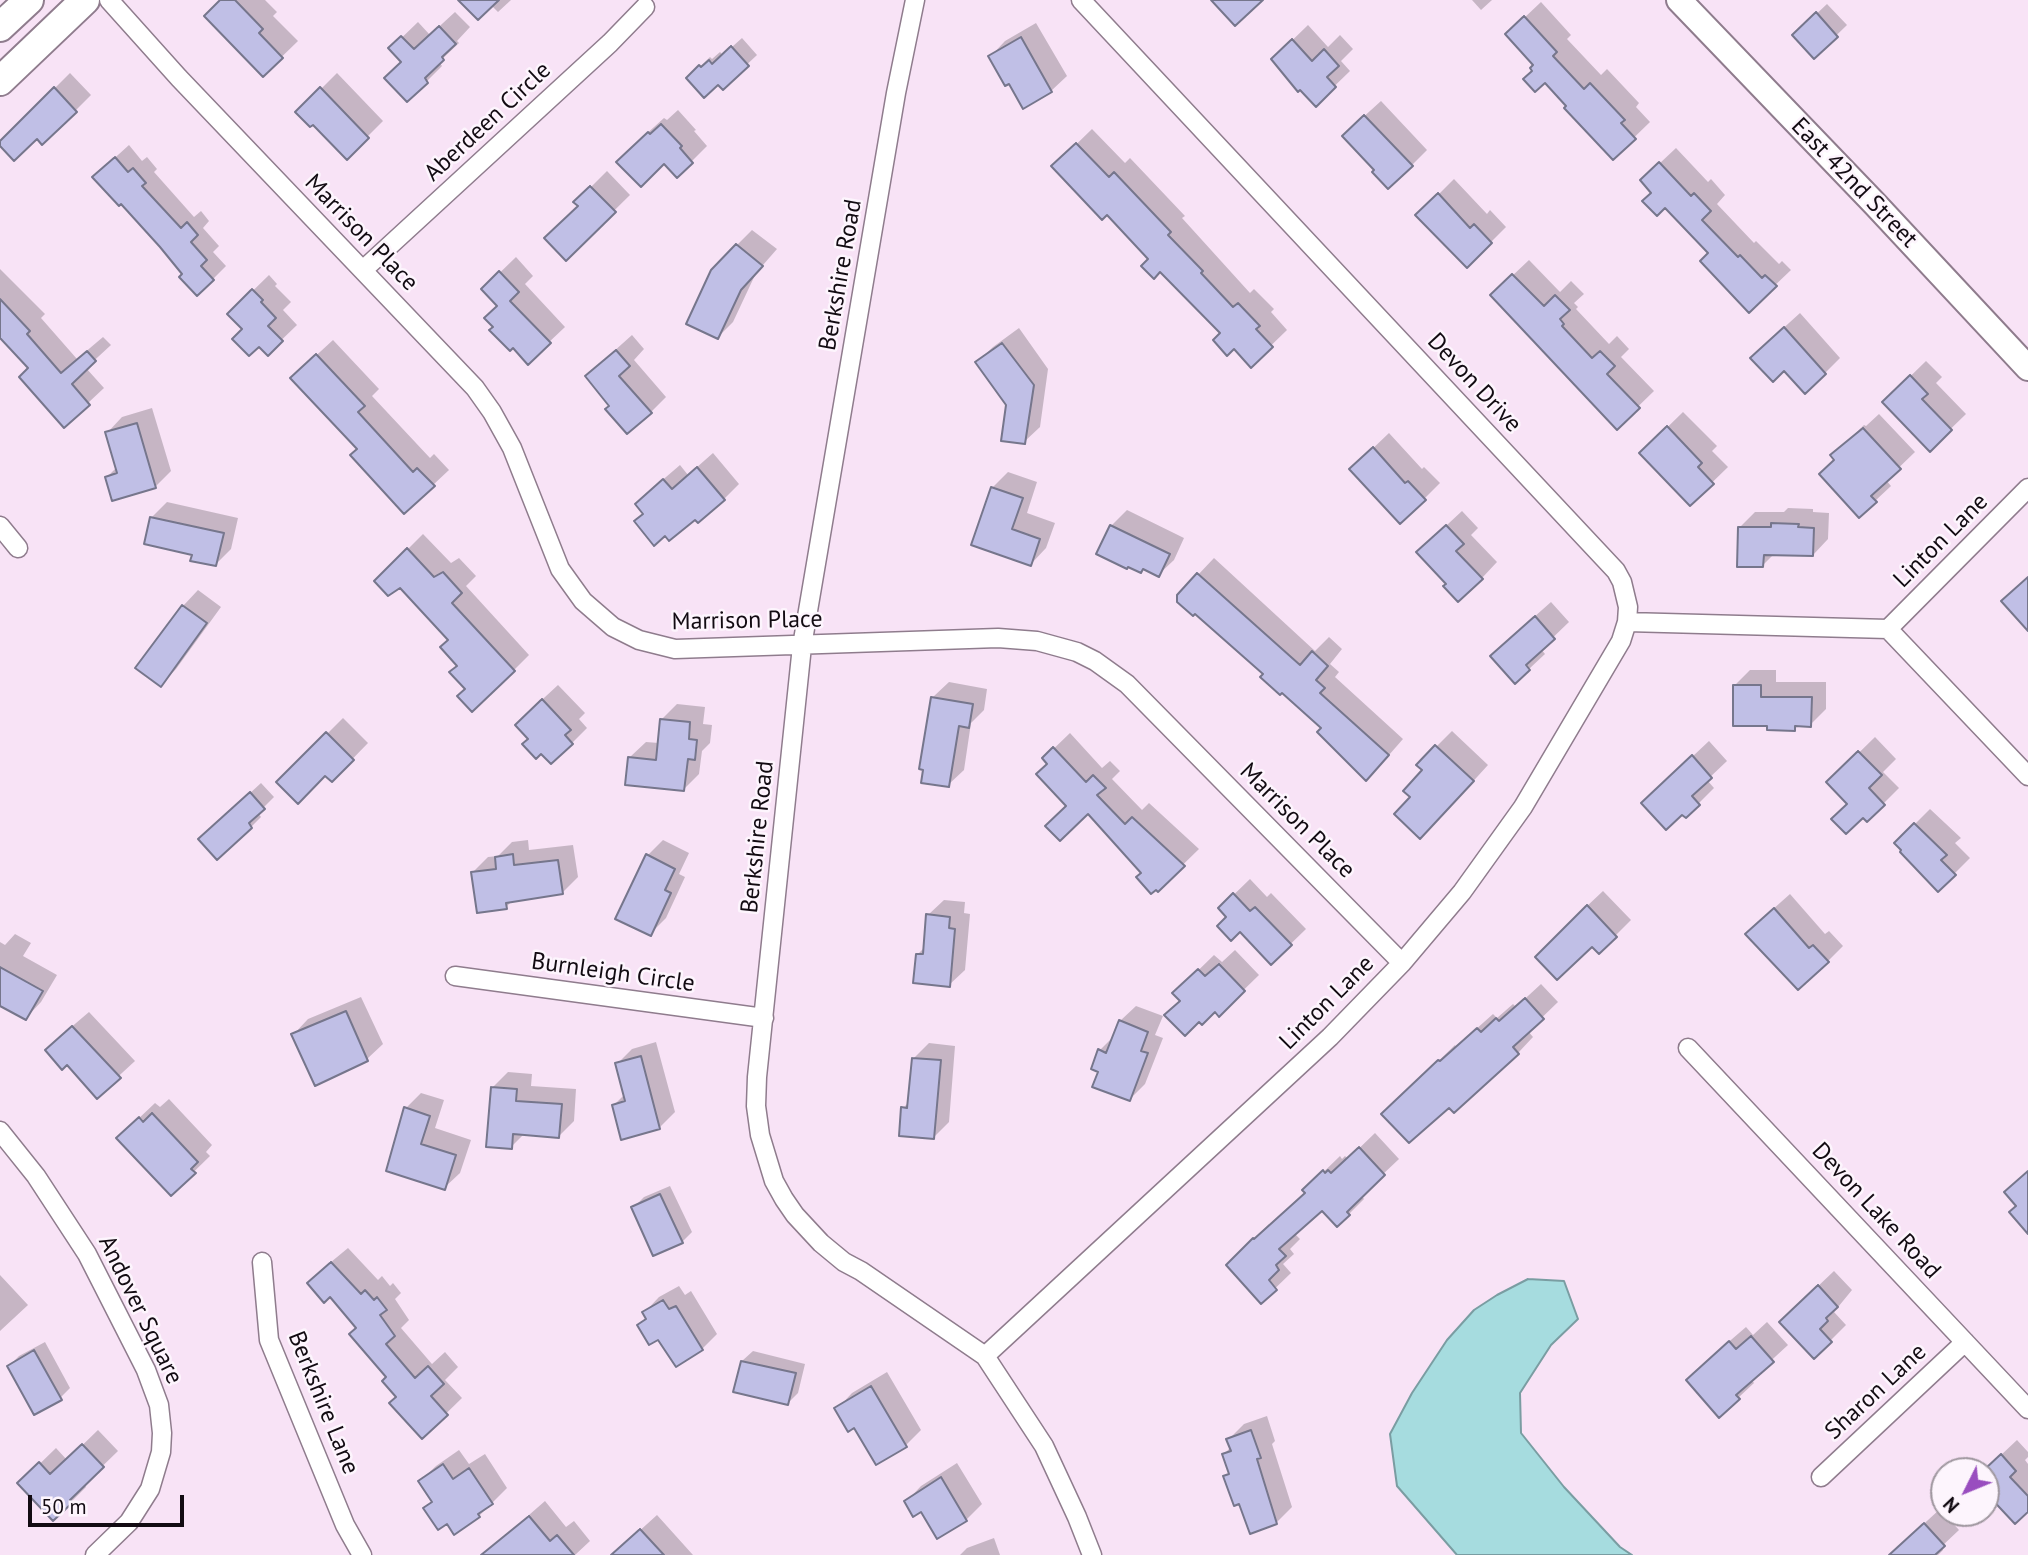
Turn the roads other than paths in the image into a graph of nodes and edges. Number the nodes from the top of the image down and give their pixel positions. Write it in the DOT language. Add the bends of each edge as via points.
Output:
graph roads {
  1 [pos="29,0"];
  2 [pos="85,0"];
  3 [pos="109,0"];
  4 [pos="915,0"];
  5 [pos="1081,0"];
  6 [pos="1679,0"];
  7 [pos="645,8"];
  8 [pos="0,27"];
  9 [pos="0,81"];
  10 [pos="363,271"];
  11 [pos="2028,368"];
  12 [pos="2028,488"];
  13 [pos="0,526"];
  14 [pos="18,548"];
  15 [pos="1627,622"];
  16 [pos="1888,629"];
  17 [pos="802,646"];
  18 [pos="2028,776"];
  19 [pos="1402,963"];
  20 [pos="455,976"];
  21 [pos="764,1018"];
  22 [pos="1688,1048"];
  23 [pos="0,1131"];
  24 [pos="262,1262"];
  25 [pos="1965,1342"];
  26 [pos="985,1356"];
  27 [pos="2028,1409"];
  28 [pos="1821,1477"];
  29 [pos="95,1555"];
  30 [pos="362,1555"];
  31 [pos="1092,1555"];
  1 -- 8 [label="main road"];
  2 -- 9 [label="main road"];
  3 -- 10 [label="street, Marrison Place"];
  4 -- 17 [label="street, Berkshire Road"];
  5 -- 15 [label="street, Devon Drive" via="1616,571 1628,607"];
  6 -- 11 [label="street, East 42nd Street"];
  7 -- 10 [label="street, Aberdeen Circle"];
  10 -- 17 [label="street, Marrison Place" via="475,388 492,412 528,484 560,569 590,608 621,632 657,646"];
  12 -- 16 [label="street, Linton Lane"];
  13 -- 14 [label="street"];
  15 -- 16 [label="street"];
  15 -- 19 [label="street, Linton Lane" via="1621,641 1523,807 1462,892"];
  16 -- 18 [label="street"];
  17 -- 19 [label="street, Marrison Place" via="1018,638 1058,645 1095,661 1127,684"];
  17 -- 21 [label="street, Berkshire Road"];
  19 -- 26 [label="street, Linton Lane" via="1330,1037"];
  20 -- 21 [label="street, Burnleigh Circle"];
  21 -- 26 [label="street, Berkshire Road" via="757,1077 760,1135 784,1199 821,1243 844,1262"];
  22 -- 25 [label="street, Devon Lake Road"];
  23 -- 29 [label="street, Andover Square" via="36,1175 87,1254 159,1405 161,1452 150,1489 130,1522"];
  24 -- 30 [label="street, Berkshire Lane" via="268,1340 345,1525"];
  25 -- 27 [label="street, Devon Lake Road"];
  25 -- 28 [label="street, Sharon Lane"];
  26 -- 31 [label="street, Berkshire Road" via="1044,1446"];
}
